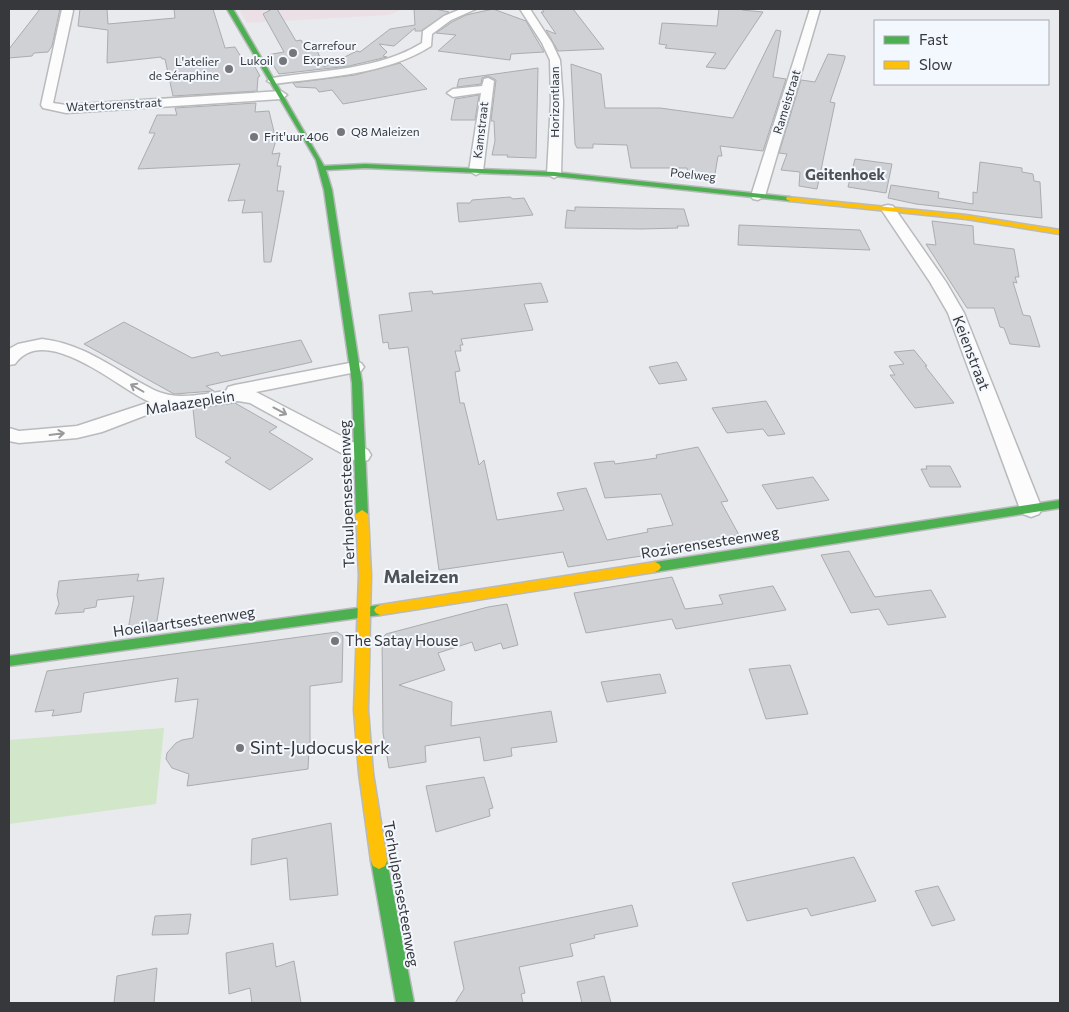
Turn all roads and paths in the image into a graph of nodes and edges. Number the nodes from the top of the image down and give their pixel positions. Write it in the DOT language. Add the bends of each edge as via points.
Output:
graph roads {
  1 [pos="67,9"];
  2 [pos="230,9"];
  3 [pos="472,9"];
  4 [pos="525,9"];
  5 [pos="815,9"];
  6 [pos="273,81"];
  7 [pos="453,93"];
  8 [pos="280,94"];
  9 [pos="322,168"];
  10 [pos="476,171"];
  11 [pos="554,174"];
  12 [pos="758,196"];
  13 [pos="888,209"];
  14 [pos="1060,232"];
  15 [pos="9,360"];
  16 [pos="355,367"];
  17 [pos="9,434"];
  18 [pos="361,455"];
  19 [pos="1060,504"];
  20 [pos="1031,509"];
  21 [pos="364,612"];
  22 [pos="9,661"];
  23 [pos="405,1003"];
  1 -- 8 [label="street, Watertorenstraat" via="47,104 52,107 66,109"];
  2 -- 6 [label="street, Terhulpensesteenweg"];
  3 -- 6 [label="street" via="454,14 436,25 426,36 427,44 416,52 380,64"];
  4 -- 11 [label="street, Horizontlaan" via="555,60"];
  5 -- 12 [label="street, Rameistraat"];
  6 -- 8 [label="street, Terhulpensesteenweg"];
  7 -- 10 [label="street, Kamstraat" via="486,85"];
  8 -- 9 [label="street, Terhulpensesteenweg"];
  9 -- 10 [label="street, Poelweg" via="365,166"];
  9 -- 16 [label="street, Terhulpensesteenweg"];
  10 -- 11 [label="street, Poelweg"];
  11 -- 12 [label="street, Poelweg"];
  12 -- 13 [label="street, Poelweg"];
  13 -- 14 [label="street, Poelweg"];
  13 -- 20 [label="street, Keienstraat" via="956,313"];
  16 -- 15 [label="street, Malaazeplein, one-way" via="167,401 147,394 61,347 34,345 19,350"];
  16 -- 18 [label="street, Terhulpensesteenweg"];
  17 -- 18 [label="street, Malaazeplein, one-way" via="19,437 76,432 152,407 238,394 255,398"];
  18 -- 21 [label="street, Terhulpensesteenweg"];
  19 -- 20 [label="street, Rozierensesteenweg"];
  20 -- 21 [label="street, Rozierensesteenweg"];
  21 -- 22 [label="street, Hoeilaartsesteenweg"];
  21 -- 23 [label="street, Terhulpensesteenweg" via="361,710 366,773"];
}
